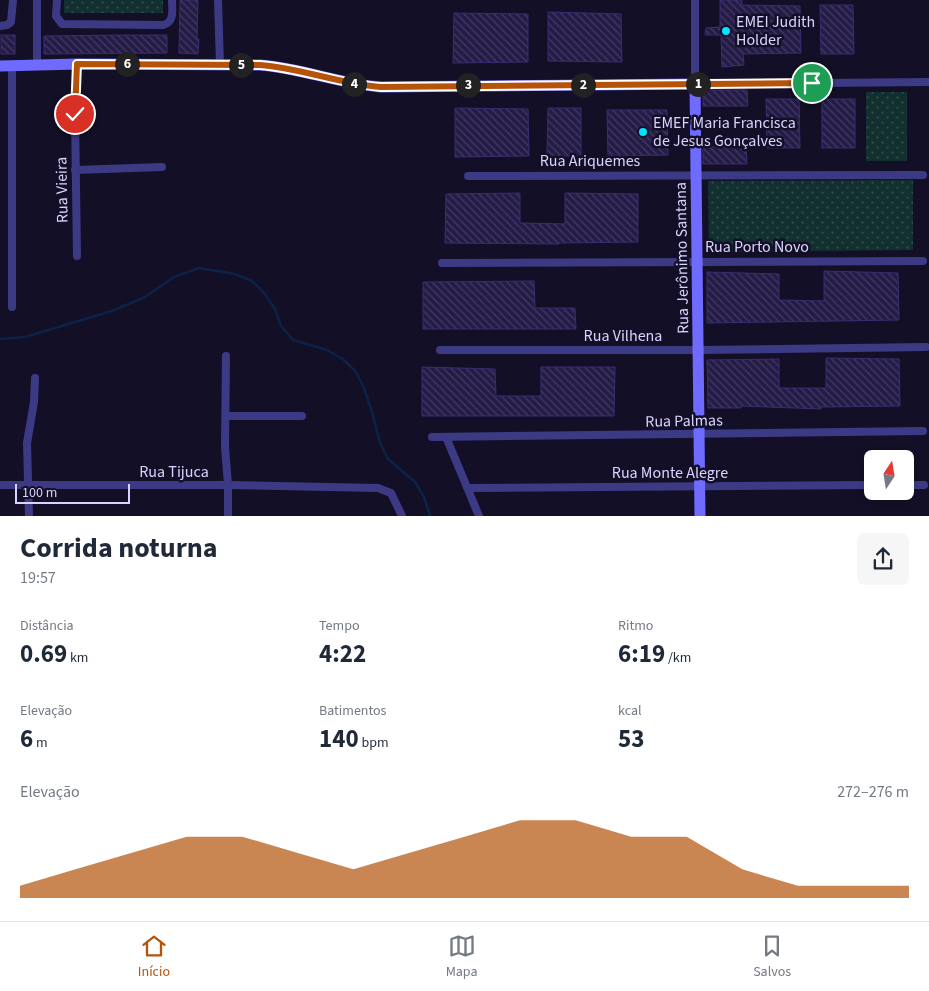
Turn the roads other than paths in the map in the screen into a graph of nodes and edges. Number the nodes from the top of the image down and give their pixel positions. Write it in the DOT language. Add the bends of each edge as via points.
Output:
graph roads {
  1 [pos="13,0"];
  2 [pos="37,0"];
  3 [pos="57,0"];
  4 [pos="172,0"];
  5 [pos="218,0"];
  6 [pos="695,0"];
  7 [pos="0,26"];
  8 [pos="77,64"];
  9 [pos="37,65"];
  10 [pos="220,65"];
  11 [pos="6,66"];
  12 [pos="929,82"];
  13 [pos="696,84"];
  14 [pos="162,167"];
  15 [pos="75,170"];
  16 [pos="697,175"];
  17 [pos="923,175"];
  18 [pos="468,176"];
  19 [pos="76,256"];
  20 [pos="698,261"];
  21 [pos="923,261"];
  22 [pos="442,263"];
  23 [pos="12,306"];
  24 [pos="926,347"];
  25 [pos="440,350"];
  26 [pos="699,350"];
  27 [pos="226,356"];
  28 [pos="35,378"];
  29 [pos="226,416"];
  30 [pos="302,416"];
  31 [pos="923,432"];
  32 [pos="700,435"];
  33 [pos="432,437"];
  34 [pos="446,437"];
  35 [pos="0,485"];
  36 [pos="228,485"];
  37 [pos="864,485"];
  38 [pos="914,485"];
  39 [pos="924,485"];
  40 [pos="29,486"];
  41 [pos="700,487"];
  42 [pos="468,488"];
  43 [pos="29,516"];
  44 [pos="228,516"];
  45 [pos="402,516"];
  46 [pos="479,516"];
  47 [pos="700,516"];
  1 -- 7 [label="street" via="11,22"];
  2 -- 9 [label="street"];
  3 -- 4 [label="street" via="56,16 62,24 164,25 172,19"];
  5 -- 10 [label="street"];
  6 -- 13 [label="street, Rua Jerônimo Santana"];
  8 -- 9 [label="street"];
  8 -- 10 [label="street"];
  8 -- 15 [label="street, Rua Vieira"];
  9 -- 11 [label="street"];
  10 -- 13 [label="street" via="284,67 360,86 381,87"];
  11 -- 23 [label="street"];
  12 -- 13 [label="street"];
  13 -- 16 [label="street, Rua Jerônimo Santana"];
  14 -- 15 [label="street"];
  15 -- 19 [label="street, Rua Vieira"];
  16 -- 17 [label="street, Rua Ariquemes"];
  16 -- 18 [label="street, Rua Ariquemes"];
  16 -- 20 [label="street, Rua Jerônimo Santana"];
  20 -- 21 [label="street, Rua Porto Novo"];
  20 -- 22 [label="street, Rua Porto Novo"];
  20 -- 26 [label="street, Rua Jerônimo Santana"];
  24 -- 26 [label="street, Rua Vilhena"];
  25 -- 26 [label="street, Rua Vilhena"];
  26 -- 32 [label="street, Rua Jerônimo Santana"];
  27 -- 29 [label="street"];
  28 -- 40 [label="street" via="27,443"];
  29 -- 30 [label="street"];
  29 -- 36 [label="street"];
  31 -- 32 [label="street, Rua Palmas"];
  32 -- 34 [label="street, Rua Palmas"];
  32 -- 41 [label="street, Rua Jerônimo Santana"];
  33 -- 34 [label="street, Rua Palmas"];
  34 -- 42 [label="street"];
  35 -- 40 [label="street, Rua Tijuca"];
  36 -- 40 [label="street, Rua Tijuca"];
  36 -- 44 [label="street"];
  36 -- 45 [label="street, Rua Tijuca" via="378,488 392,494"];
  37 -- 41 [label="street, Rua Monte Alegre"];
  38 -- 39 [label="street"];
  40 -- 43 [label="street"];
  41 -- 42 [label="street, Rua Monte Alegre"];
  41 -- 47 [label="street, Rua Jerônimo Santana"];
  42 -- 46 [label="street"];
}
